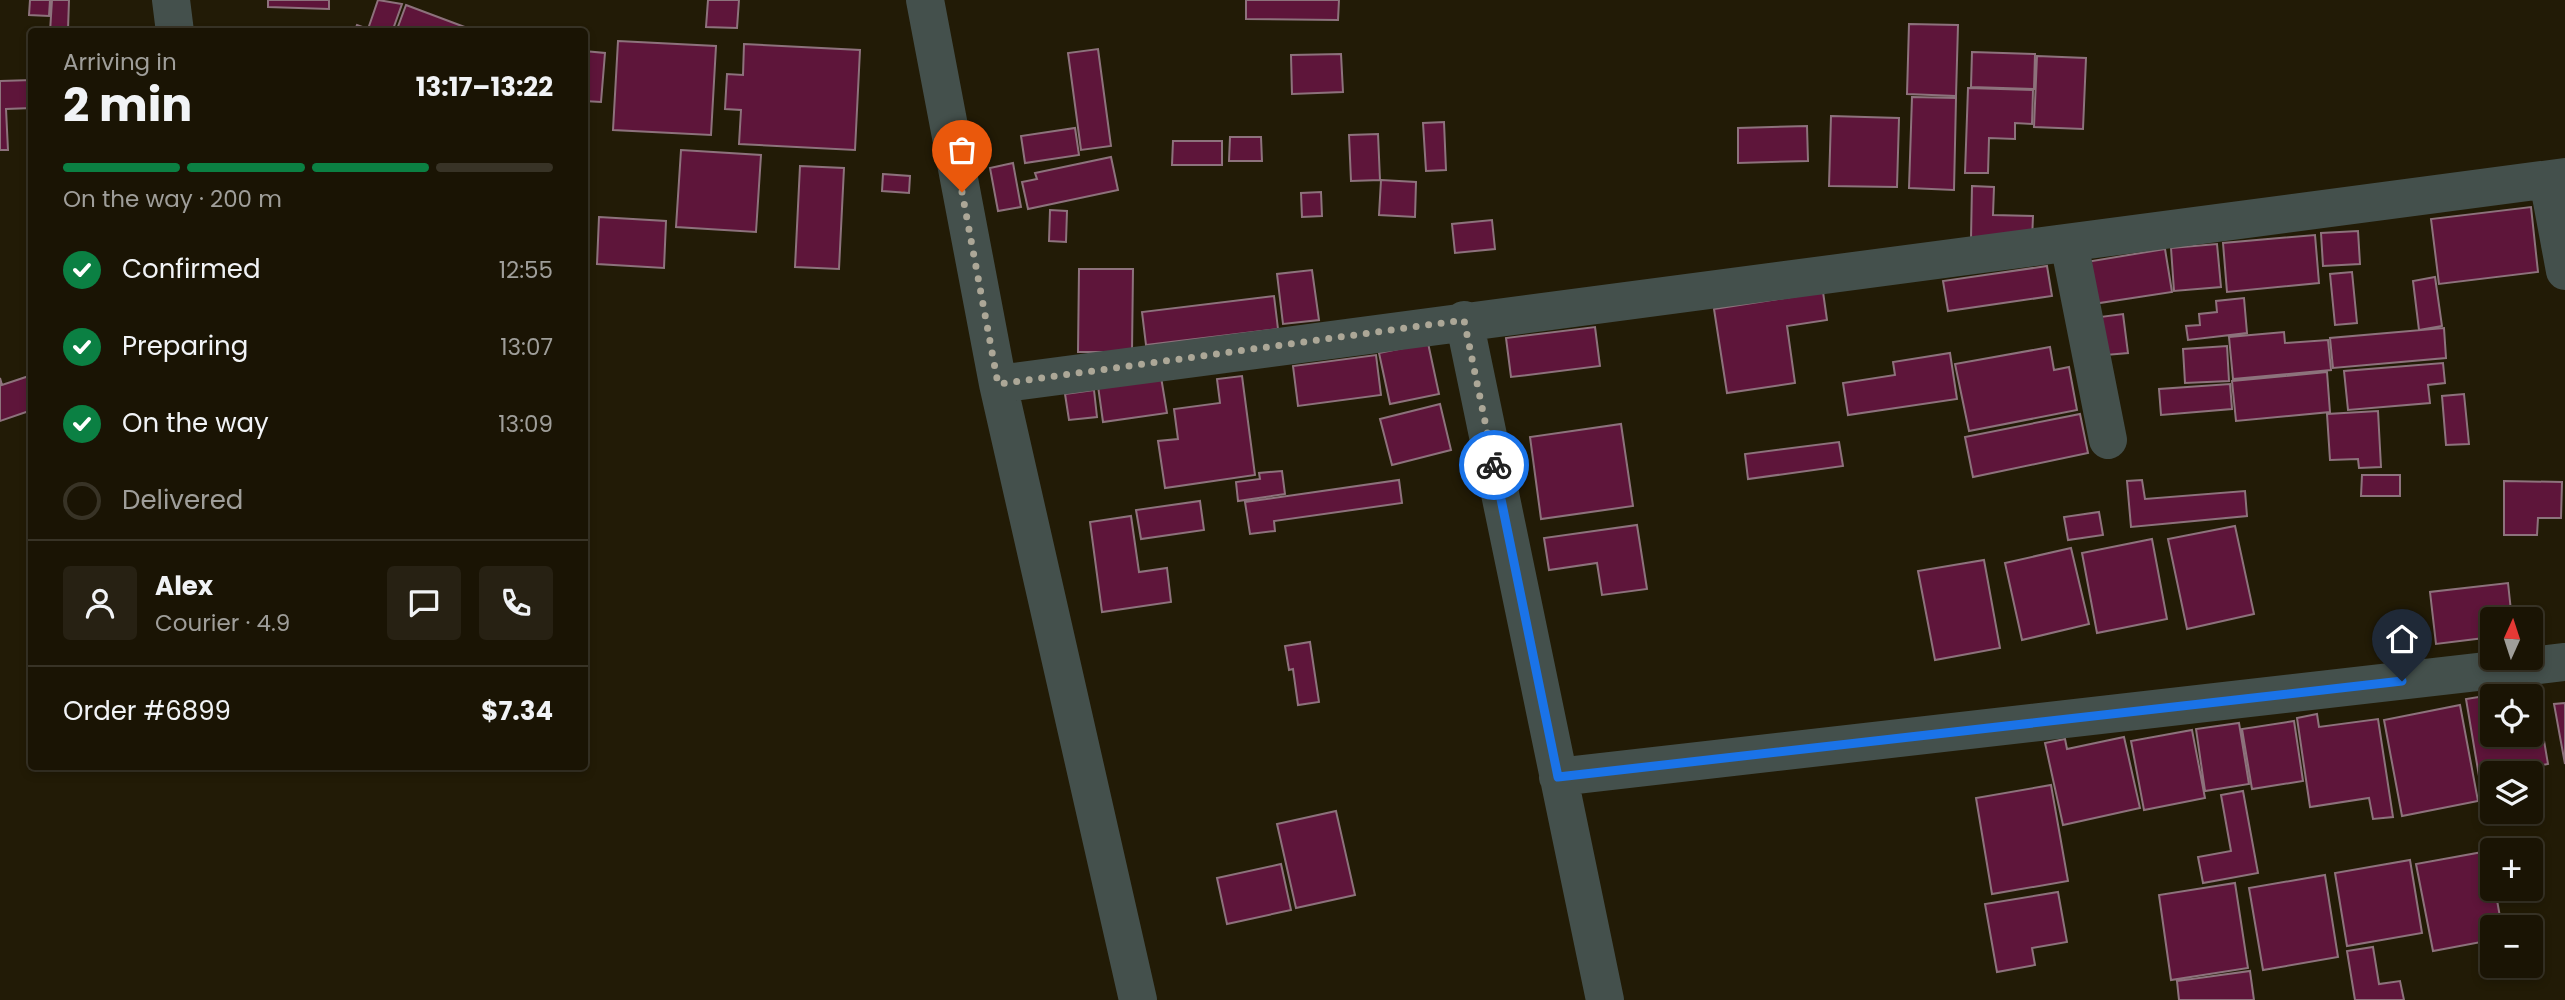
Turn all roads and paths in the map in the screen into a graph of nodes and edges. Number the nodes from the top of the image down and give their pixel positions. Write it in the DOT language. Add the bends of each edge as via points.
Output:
graph roads {
  1 [pos="171,0"];
  2 [pos="925,0"];
  3 [pos="174,28"];
  4 [pos="2556,179"];
  5 [pos="2068,243"];
  6 [pos="2565,271"];
  7 [pos="1464,320"];
  8 [pos="998,384"];
  9 [pos="2108,440"];
  10 [pos="2565,662"];
  11 [pos="1558,777"];
  12 [pos="1138,1000"];
  13 [pos="1605,1000"];
  1 -- 3 [label="street"];
  2 -- 8 [label="street"];
  4 -- 5 [label="street"];
  4 -- 6 [label="street"];
  5 -- 7 [label="street"];
  5 -- 9 [label="street"];
  7 -- 8 [label="street"];
  7 -- 11 [label="street"];
  8 -- 12 [label="street"];
  10 -- 11 [label="street"];
  11 -- 13 [label="street"];
}
